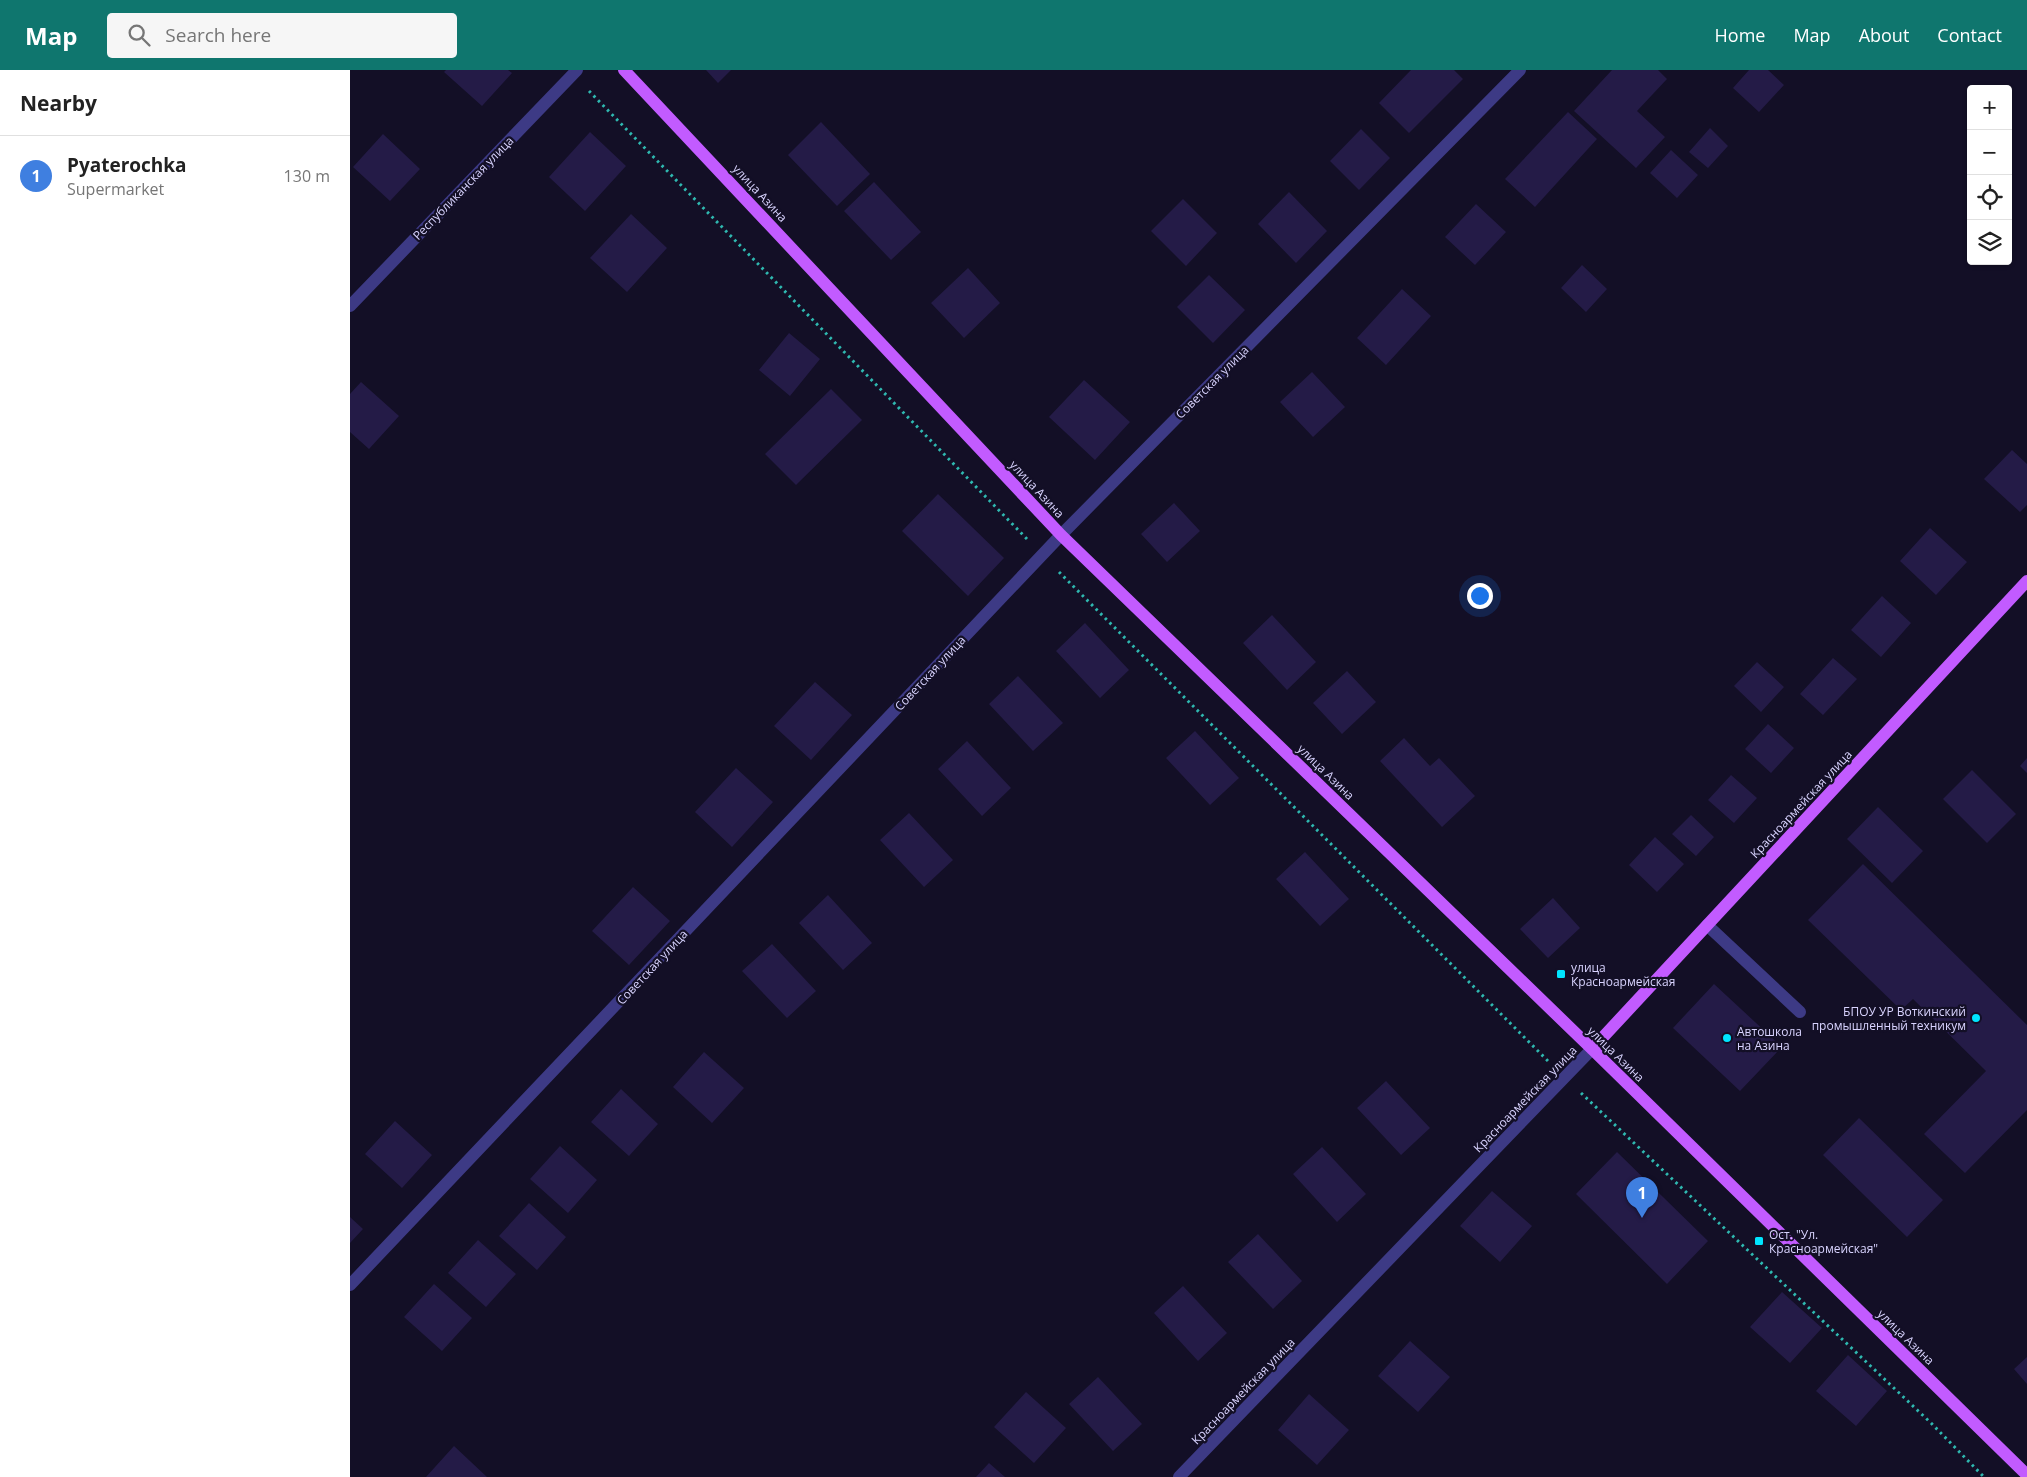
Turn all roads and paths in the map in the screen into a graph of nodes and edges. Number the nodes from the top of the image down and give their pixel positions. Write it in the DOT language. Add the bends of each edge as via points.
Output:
graph roads {
  1 [pos="624,70"];
  2 [pos="1520,70"];
  3 [pos="575,72"];
  4 [pos="350,306"];
  5 [pos="1061,534"];
  6 [pos="1042,554"];
  7 [pos="2027,581"];
  8 [pos="1708,925"];
  9 [pos="1800,1012"];
  10 [pos="1592,1049"];
  11 [pos="1565,1078"];
  12 [pos="350,1286"];
  13 [pos="2027,1475"];
  14 [pos="1179,1477"];
  15 [pos="1984,1477"];
  1 -- 5 [label="main road, улица Азина"];
  2 -- 5 [label="street, Советская улица"];
  3 -- 4 [label="street, Республиканская улица"];
  3 -- 6 [label="path"];
  5 -- 6 [label="street, Советская улица"];
  5 -- 10 [label="main road, улица Азина"];
  6 -- 11 [label="path"];
  6 -- 12 [label="street, Советская улица"];
  7 -- 8 [label="main road, Красноармейская улица"];
  8 -- 9 [label="street"];
  8 -- 10 [label="main road, Красноармейская улица"];
  10 -- 11 [label="street, Красноармейская улица"];
  10 -- 13 [label="main road, улица Азина"];
  11 -- 14 [label="street, Красноармейская улица"];
  11 -- 15 [label="path" via="1931,1423"];
}
